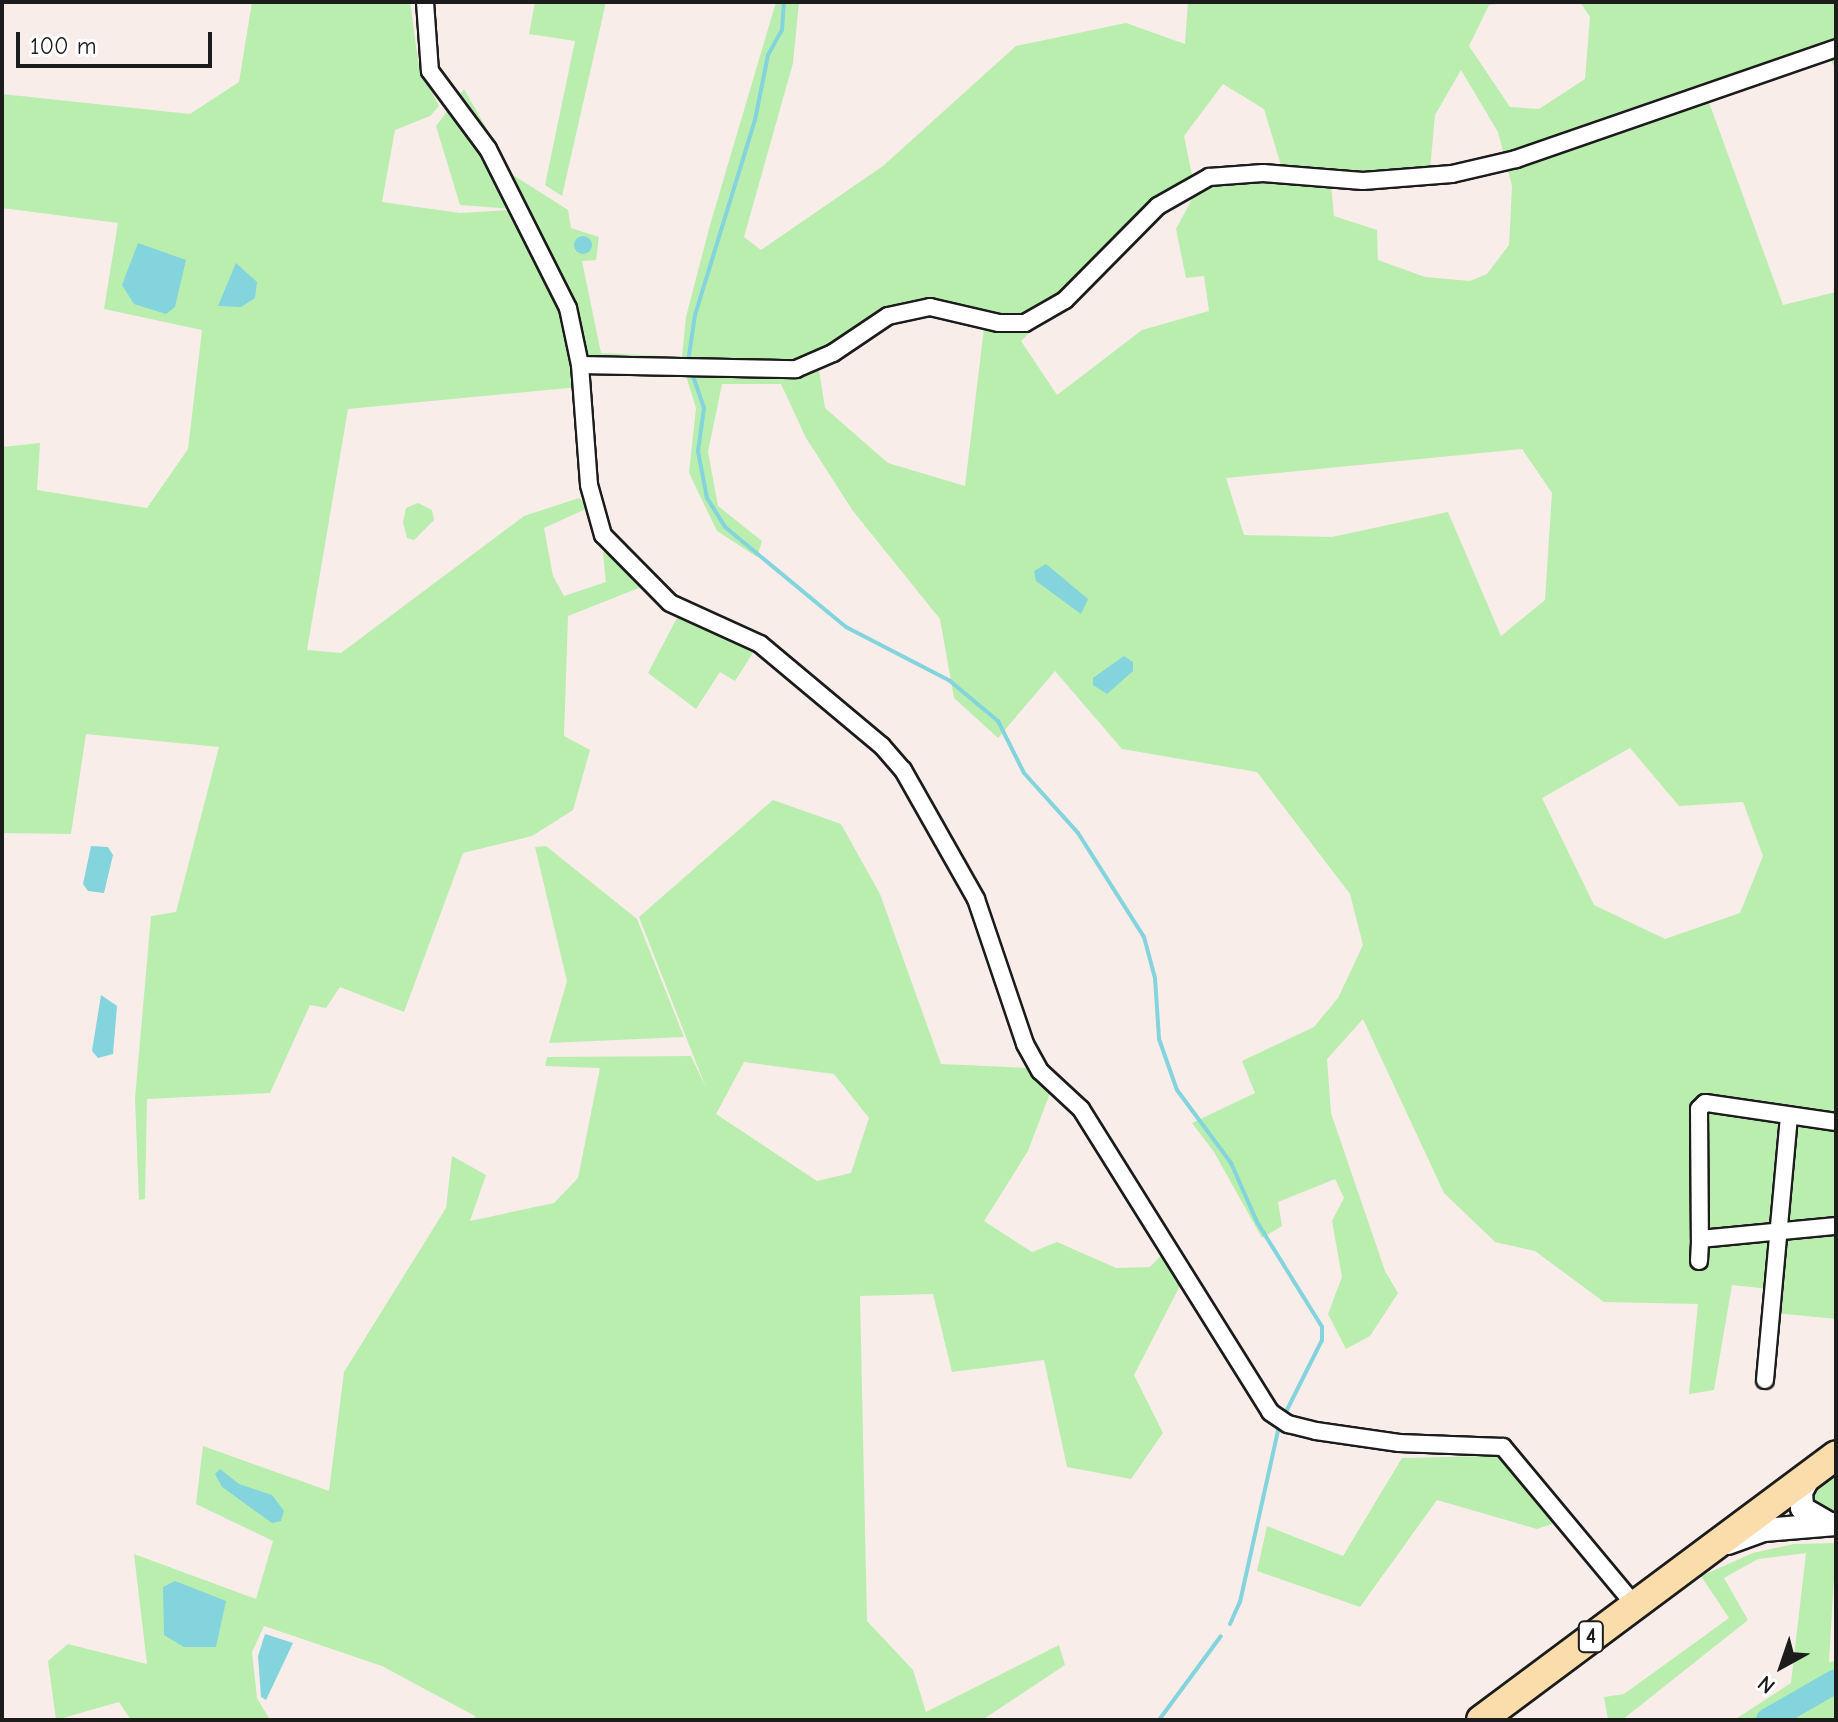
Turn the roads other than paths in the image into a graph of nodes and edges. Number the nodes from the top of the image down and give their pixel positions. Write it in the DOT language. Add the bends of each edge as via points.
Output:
graph roads {
  1 [pos="425,2"];
  2 [pos="1836,48"];
  3 [pos="580,365"];
  4 [pos="1789,1117"];
  5 [pos="1836,1122"];
  6 [pos="1836,1226"];
  7 [pos="1780,1231"];
  8 [pos="1700,1239"];
  9 [pos="1699,1261"];
  10 [pos="1765,1380"];
  11 [pos="1836,1455"];
  12 [pos="1811,1474"];
  13 [pos="1833,1523"];
  14 [pos="1702,1553"];
  15 [pos="1634,1604"];
  16 [pos="1481,1720"];
  1 -- 3 [label="street" via="430,71 488,149 561,292"];
  2 -- 3 [label="street" via="1516,159 1452,174 1363,181 1263,173 1209,177 1158,206 1065,300 1025,323 999,323 930,307 888,316 833,353 796,369"];
  3 -- 15 [label="street" via="589,485 603,535 670,603 760,644 882,746 903,770 976,899 1025,1044 1040,1071 1081,1109 1270,1412 1288,1424 1316,1431 1399,1443 1503,1447"];
  4 -- 5 [label="street"];
  4 -- 7 [label="street"];
  4 -- 8 [label="street" via="1705,1103 1699,1109"];
  6 -- 7 [label="street"];
  7 -- 8 [label="street"];
  7 -- 10 [label="street"];
  8 -- 9 [label="street"];
  11 -- 12 [label="highway, 4"];
  12 -- 13 [label="main road" via="1801,1492 1802,1508"];
  12 -- 14 [label="highway, 4"];
  13 -- 14 [label="main road" via="1764,1530"];
  14 -- 15 [label="highway, 4"];
  15 -- 16 [label="highway, 4"];
}
